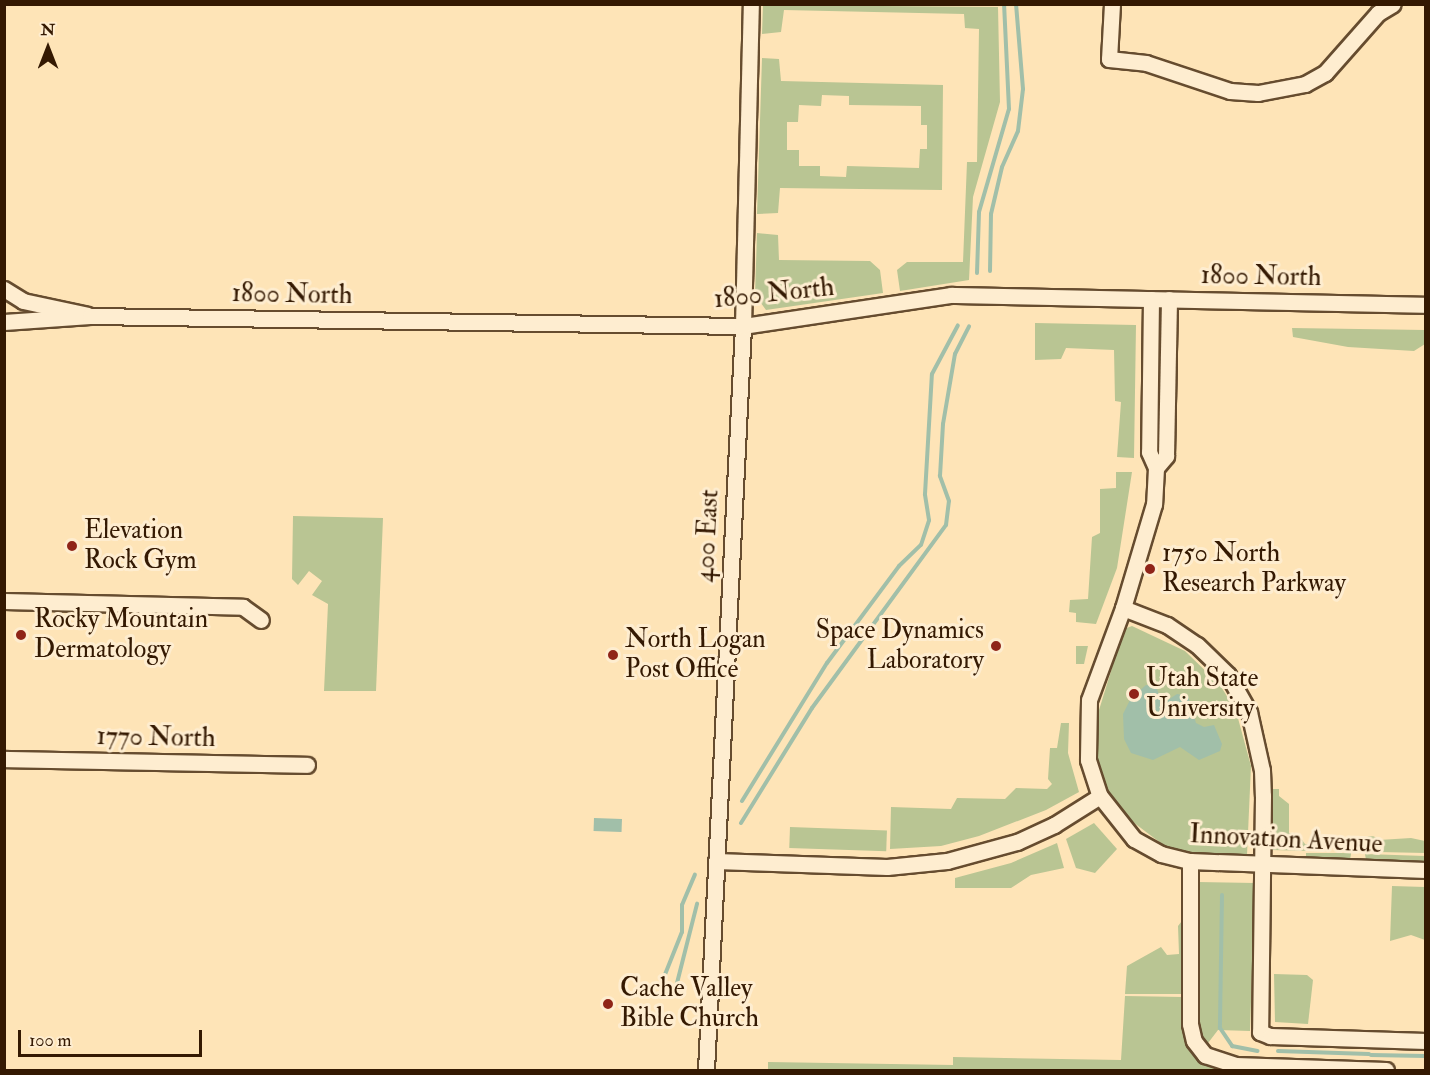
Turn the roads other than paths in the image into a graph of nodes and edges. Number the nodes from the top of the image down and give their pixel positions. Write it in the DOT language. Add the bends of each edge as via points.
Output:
graph roads {
  1 [pos="751,4"];
  2 [pos="1112,4"];
  3 [pos="1393,4"];
  4 [pos="4,289"];
  5 [pos="1151,299"];
  6 [pos="1169,299"];
  7 [pos="1425,305"];
  8 [pos="90,316"];
  9 [pos="4,322"];
  10 [pos="743,326"];
  11 [pos="1156,468"];
  12 [pos="4,601"];
  13 [pos="1123,608"];
  14 [pos="261,620"];
  15 [pos="4,759"];
  16 [pos="308,765"];
  17 [pos="1100,796"];
  18 [pos="716,861"];
  19 [pos="1190,861"];
  20 [pos="1262,865"];
  21 [pos="1425,870"];
  22 [pos="1425,1041"];
  23 [pos="706,1071"];
  24 [pos="1386,1071"];
  1 -- 10 [label="street, 400 East"];
  2 -- 3 [label="street" via="1109,59 1146,63 1230,91 1281,91 1305,84 1325,73 1364,27"];
  4 -- 8 [label="street, 1800 North" via="23,301"];
  5 -- 6 [label="street, 1800 North"];
  5 -- 10 [label="street, 1800 North" via="951,295"];
  5 -- 11 [label="street" via="1149,452"];
  6 -- 7 [label="street, 1800 North"];
  6 -- 11 [label="street" via="1166,456"];
  8 -- 9 [label="street, 1800 North"];
  8 -- 10 [label="street, 1800 North"];
  10 -- 18 [label="street, 400 East"];
  11 -- 13 [label="street, Innovation Avenue" via="1149,528"];
  12 -- 14 [label="street" via="243,607"];
  13 -- 17 [label="street, Innovation Avenue" via="1089,700 1088,760"];
  13 -- 20 [label="street" via="1167,625 1197,645 1228,675 1249,712 1262,770"];
  15 -- 16 [label="street, 1770 North"];
  17 -- 18 [label="street" via="1054,825 1017,842 947,861 887,867"];
  17 -- 19 [label="street, Innovation Avenue" via="1134,839 1161,855"];
  18 -- 23 [label="street, 400 East"];
  19 -- 20 [label="street, Innovation Avenue"];
  19 -- 24 [label="street" via="1190,1024 1194,1041 1205,1055 1235,1065"];
  20 -- 21 [label="street, Innovation Avenue"];
  20 -- 22 [label="street" via="1260,1032"];
}
